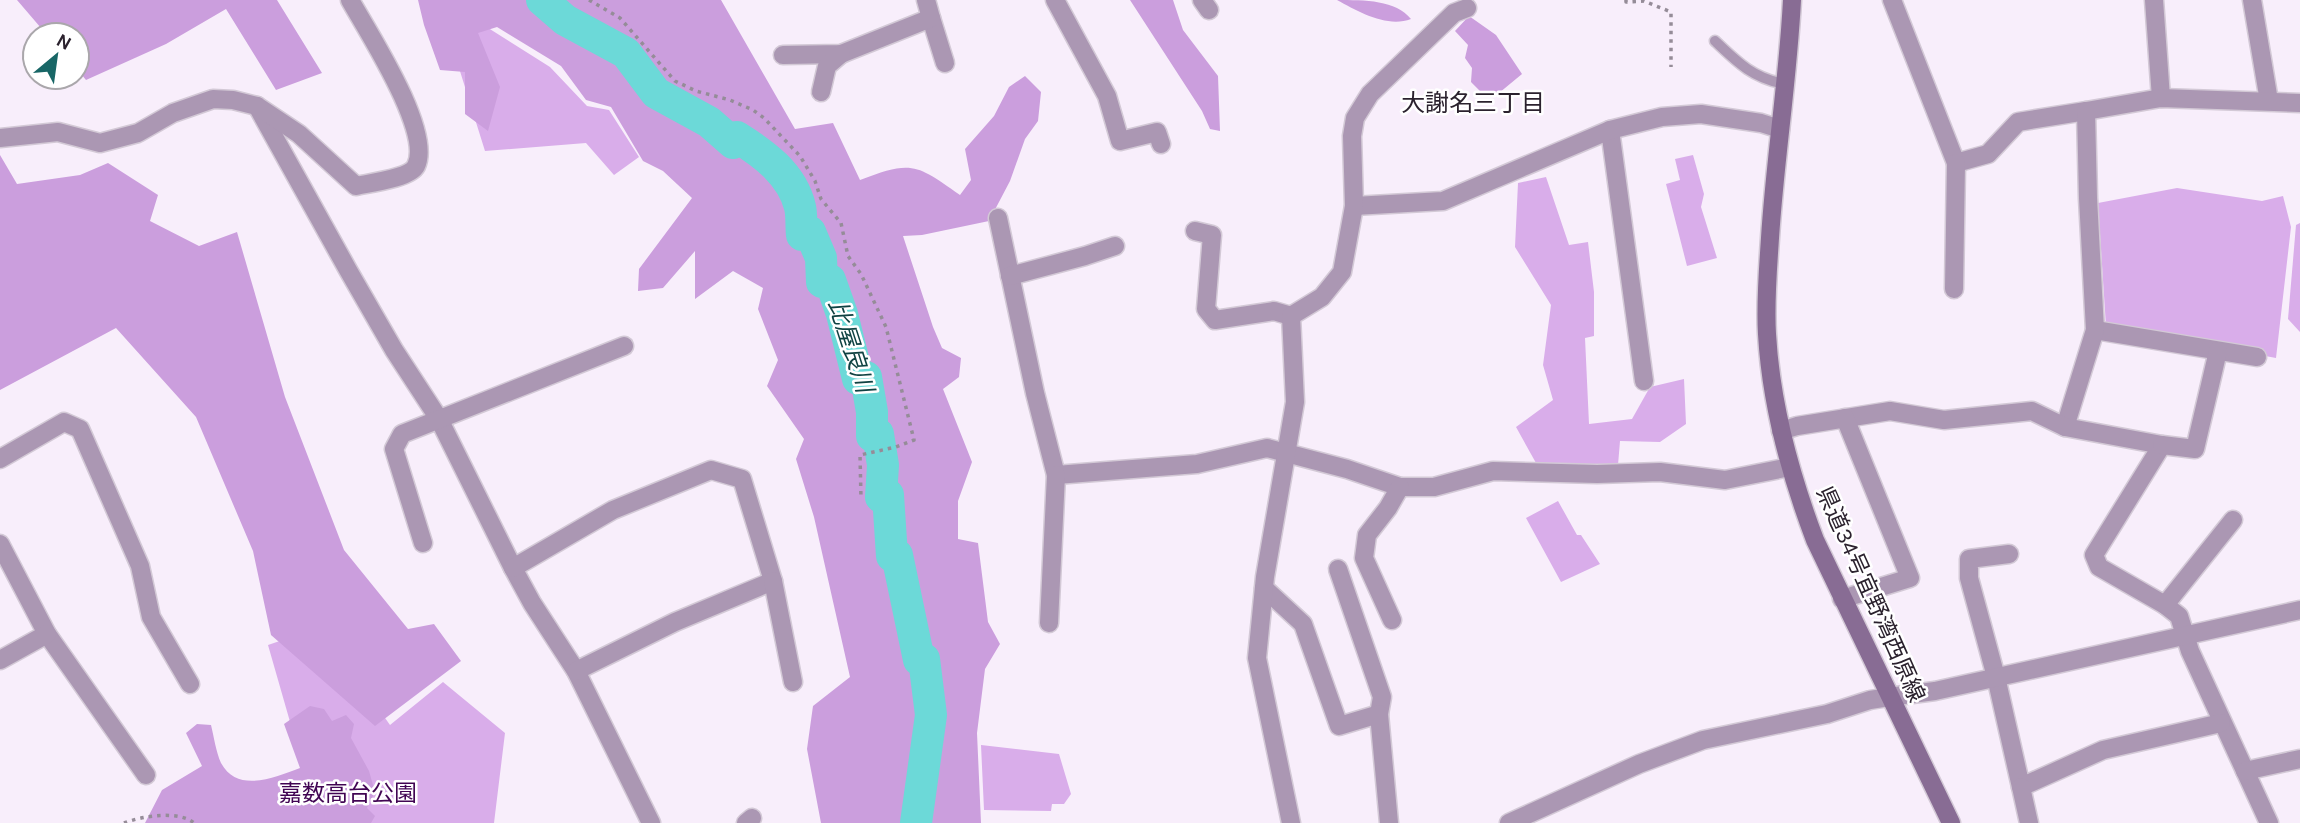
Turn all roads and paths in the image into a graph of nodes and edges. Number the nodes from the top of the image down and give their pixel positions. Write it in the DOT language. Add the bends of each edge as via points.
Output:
graph roads {
  1 [pos="350,0"];
  2 [pos="589,0"];
  3 [pos="926,0"];
  4 [pos="1055,0"];
  5 [pos="1626,0"];
  6 [pos="1792,0"];
  7 [pos="1892,0"];
  8 [pos="2154,0"];
  9 [pos="2252,0"];
  10 [pos="1467,8"];
  11 [pos="931,18"];
  12 [pos="1715,41"];
  13 [pos="841,54"];
  14 [pos="783,55"];
  15 [pos="945,62"];
  16 [pos="1671,67"];
  17 [pos="1785,84"];
  18 [pos="821,92"];
  19 [pos="2161,98"];
  20 [pos="2269,101"];
  21 [pos="2300,103"];
  22 [pos="257,106"];
  23 [pos="2086,111"];
  24 [pos="1780,129"];
  25 [pos="1610,130"];
  26 [pos="0,138"];
  27 [pos="1161,144"];
  28 [pos="1956,163"];
  29 [pos="1354,206"];
  30 [pos="998,218"];
  31 [pos="1195,231"];
  32 [pos="1115,246"];
  33 [pos="1010,276"];
  34 [pos="1954,289"];
  35 [pos="1291,316"];
  36 [pos="2095,330"];
  37 [pos="624,346"];
  38 [pos="2218,351"];
  39 [pos="2257,357"];
  40 [pos="1644,382"];
  41 [pos="1845,418"];
  42 [pos="439,419"];
  43 [pos="2065,427"];
  44 [pos="1781,431"];
  45 [pos="2162,445"];
  46 [pos="1286,452"];
  47 [pos="0,459"];
  48 [pos="1790,467"];
  49 [pos="1056,475"];
  50 [pos="1400,487"];
  51 [pos="861,499"];
  52 [pos="2233,520"];
  53 [pos="423,543"];
  54 [pos="0,544"];
  55 [pos="2009,554"];
  56 [pos="513,568"];
  57 [pos="1338,569"];
  58 [pos="773,582"];
  59 [pos="1264,588"];
  60 [pos="1842,599"];
  61 [pos="2165,605"];
  62 [pos="2300,610"];
  63 [pos="1392,620"];
  64 [pos="1049,623"];
  65 [pos="47,634"];
  66 [pos="2186,636"];
  67 [pos="0,660"];
  68 [pos="576,671"];
  69 [pos="1996,677"];
  70 [pos="793,682"];
  71 [pos="190,684"];
  72 [pos="1889,697"];
  73 [pos="1379,714"];
  74 [pos="2221,723"];
  75 [pos="2300,758"];
  76 [pos="2245,771"];
  77 [pos="146,775"];
  78 [pos="2021,788"];
  79 [pos="124,823"];
  80 [pos="194,823"];
  81 [pos="651,823"];
  82 [pos="1291,823"];
  83 [pos="1389,823"];
  84 [pos="1509,823"];
  85 [pos="1951,823"];
  86 [pos="2029,823"];
  87 [pos="2269,823"];
  1 -- 22 [label="street" via="401,89 419,146 416,167 408,174 356,186 299,134"];
  2 -- 51 [label="path" via="620,18 675,81 730,100 764,118 800,156 821,199 841,223 848,256 886,327 914,440 860,455"];
  3 -- 11 [label="street"];
  4 -- 27 [label="street" via="1107,96 1119,141 1157,132"];
  5 -- 16 [label="path" via="1644,1 1671,12"];
  6 -- 17 [label="main road, 県道34号宜野湾西原線"];
  7 -- 28 [label="street"];
  8 -- 19 [label="street"];
  9 -- 20 [label="street"];
  10 -- 29 [label="street" via="1454,13 1370,94 1355,118"];
  11 -- 13 [label="street"];
  11 -- 15 [label="street"];
  12 -- 17 [label="lane" via="1759,77"];
  13 -- 14 [label="street"];
  13 -- 18 [label="street" via="827,66"];
  17 -- 24 [label="main road, 県道34号宜野湾西原線"];
  19 -- 20 [label="street"];
  19 -- 23 [label="street"];
  20 -- 21 [label="street"];
  22 -- 26 [label="street" via="213,99 173,113 138,133 100,143 58,132"];
  22 -- 42 [label="street" via="394,350"];
  23 -- 28 [label="street" via="2018,122 1988,154"];
  23 -- 36 [label="street"];
  24 -- 25 [label="street" via="1701,114 1662,117"];
  24 -- 44 [label="main road, 県道34号宜野湾西原線" via="1766,322"];
  25 -- 29 [label="street" via="1443,201"];
  25 -- 40 [label="street"];
  28 -- 34 [label="street"];
  29 -- 35 [label="street" via="1342,272 1322,297"];
  30 -- 33 [label="street"];
  31 -- 35 [label="street" via="1212,235 1206,309 1215,320 1274,311"];
  32 -- 33 [label="street"];
  33 -- 49 [label="street"];
  35 -- 46 [label="street" via="1295,402"];
  36 -- 38 [label="street"];
  36 -- 43 [label="street"];
  37 -- 42 [label="street"];
  38 -- 39 [label="street"];
  38 -- 45 [label="street" via="2194,449"];
  41 -- 43 [label="street" via="1890,411 1944,420 2032,411"];
  41 -- 44 [label="street"];
  41 -- 60 [label="street" via="1910,578"];
  42 -- 53 [label="street" via="402,434 394,449"];
  42 -- 56 [label="street"];
  43 -- 45 [label="street"];
  44 -- 48 [label="main road, 県道34号宜野湾西原線"];
  45 -- 61 [label="street" via="2094,555 2099,567"];
  46 -- 49 [label="street" via="1267,448 1197,464"];
  46 -- 50 [label="street"];
  46 -- 59 [label="street"];
  47 -- 71 [label="street" via="64,422 80,429 140,566 151,617"];
  48 -- 50 [label="street" via="1725,480 1660,472 1493,471 1434,487"];
  48 -- 60 [label="main road, 県道34号宜野湾西原線"];
  49 -- 64 [label="street"];
  50 -- 63 [label="street" via="1367,535 1364,558"];
  52 -- 61 [label="street"];
  54 -- 65 [label="street"];
  55 -- 69 [label="street" via="1969,559 1969,579"];
  56 -- 58 [label="street" via="613,510 711,470 742,479"];
  56 -- 68 [label="street"];
  57 -- 73 [label="street" via="1382,697"];
  58 -- 68 [label="street"];
  58 -- 70 [label="street"];
  59 -- 73 [label="street" via="1303,624 1339,726"];
  59 -- 82 [label="street" via="1257,658"];
  60 -- 72 [label="main road, 県道34号宜野湾西原線"];
  61 -- 66 [label="street" via="2179,616"];
  62 -- 66 [label="street"];
  65 -- 67 [label="street"];
  65 -- 77 [label="street"];
  66 -- 69 [label="street"];
  66 -- 74 [label="street"];
  68 -- 81 [label="street"];
  69 -- 72 [label="street"];
  69 -- 78 [label="street"];
  72 -- 84 [label="street" via="1703,740"];
  72 -- 85 [label="main road, 県道34号宜野湾西原線"];
  73 -- 83 [label="street"];
  74 -- 76 [label="street"];
  74 -- 78 [label="street" via="2103,750"];
  75 -- 76 [label="street"];
  76 -- 87 [label="street"];
  78 -- 86 [label="street"];
  79 -- 80 [label="path" via="145,817 186,817"];
}
